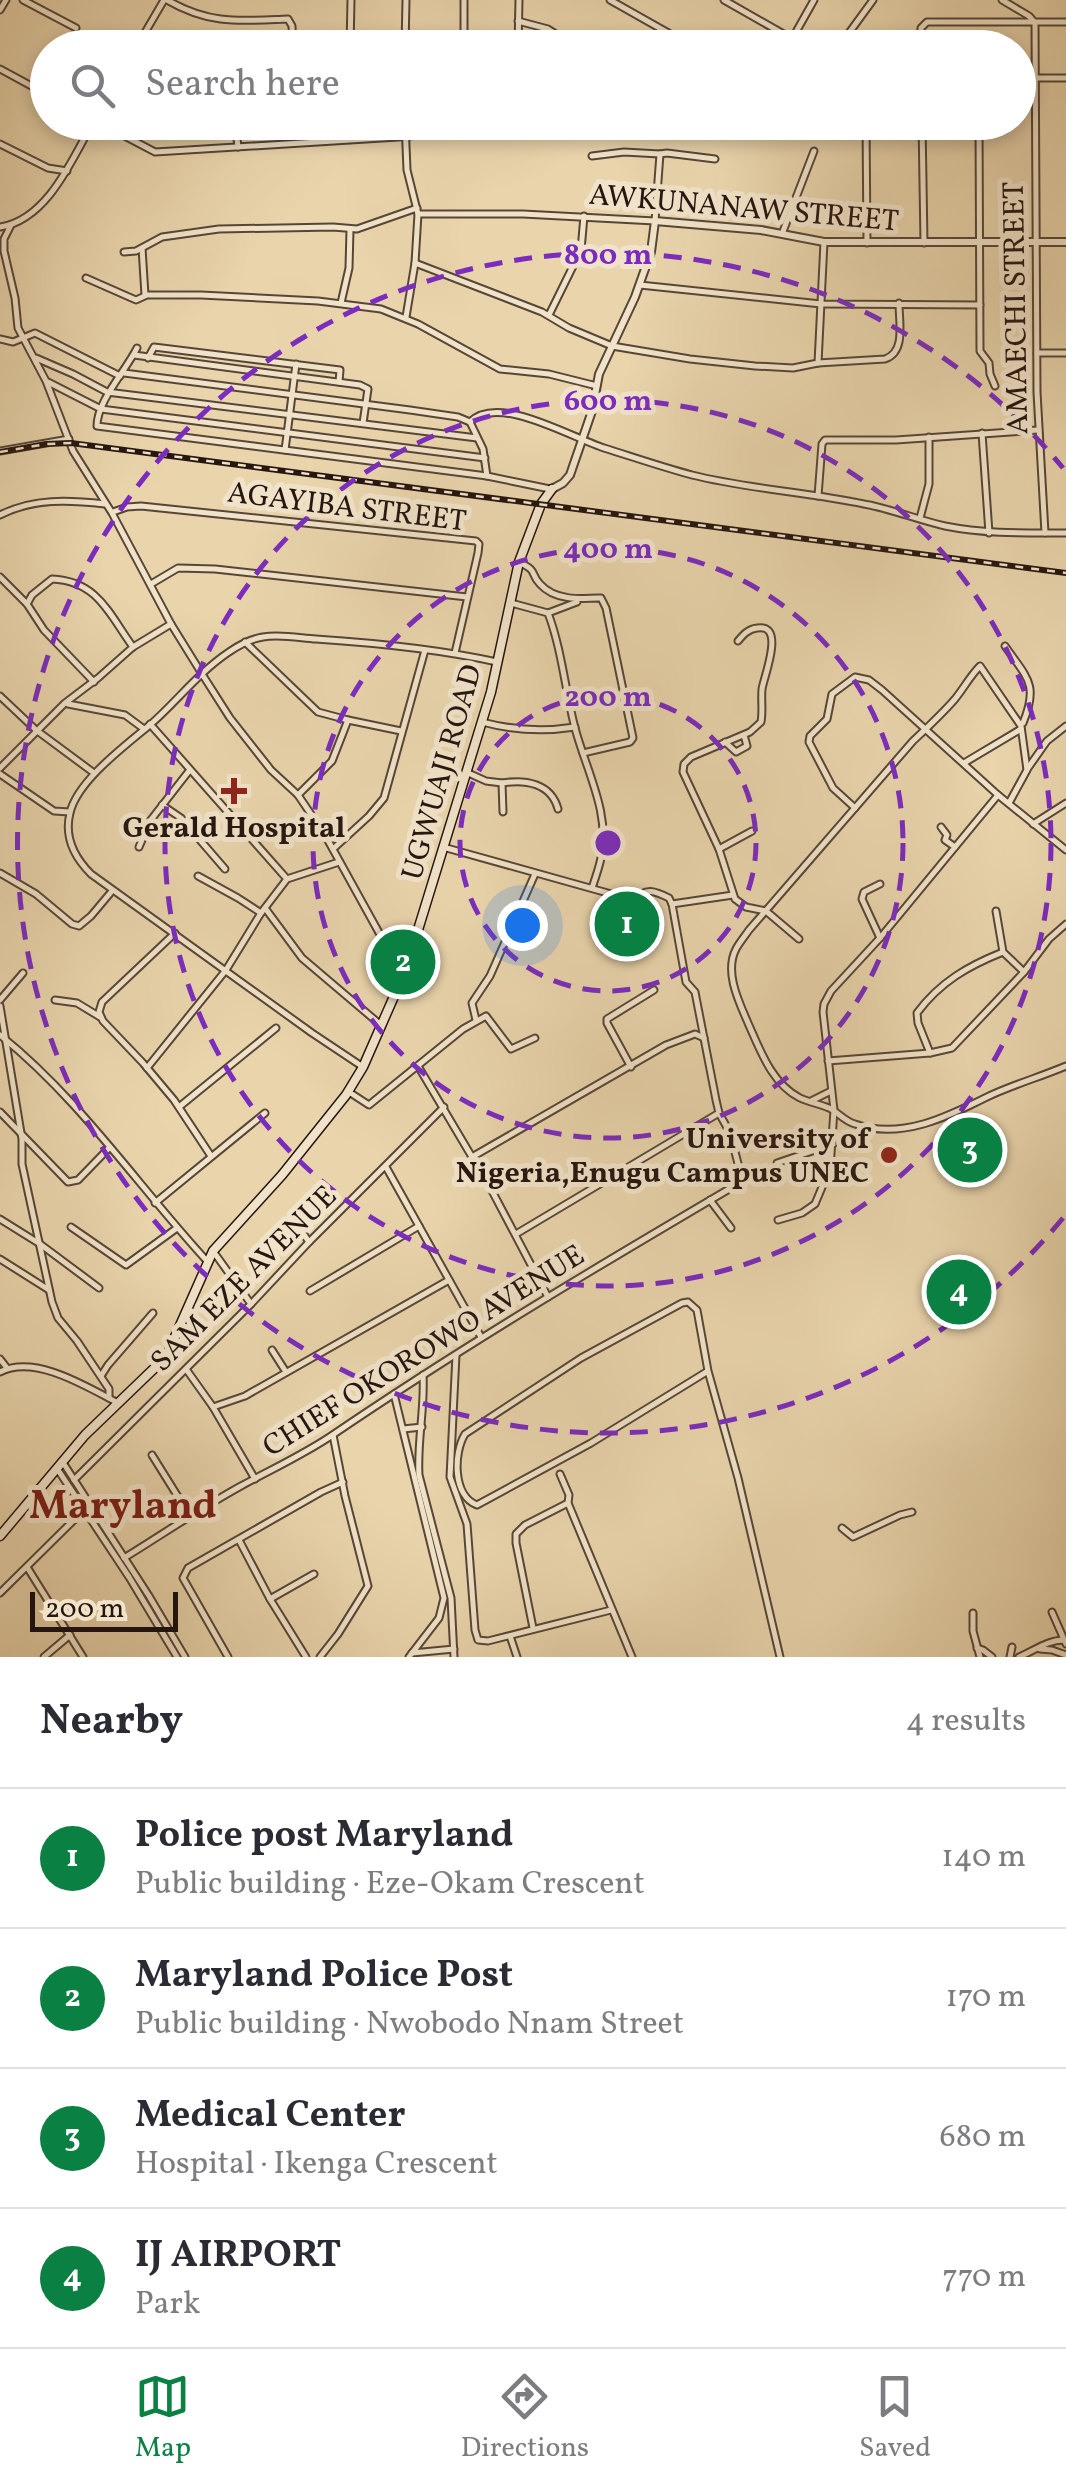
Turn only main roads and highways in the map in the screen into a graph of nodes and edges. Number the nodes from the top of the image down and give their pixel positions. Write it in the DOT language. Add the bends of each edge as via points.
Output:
graph roads {
  1 [pos="552,489"];
  2 [pos="0,1536"];
  1 -- 2 [label="main road, UGWUAJI ROAD" via="519,562 482,722 406,969 363,1067 272,1187 213,1251 170,1350 59,1464"];
}
